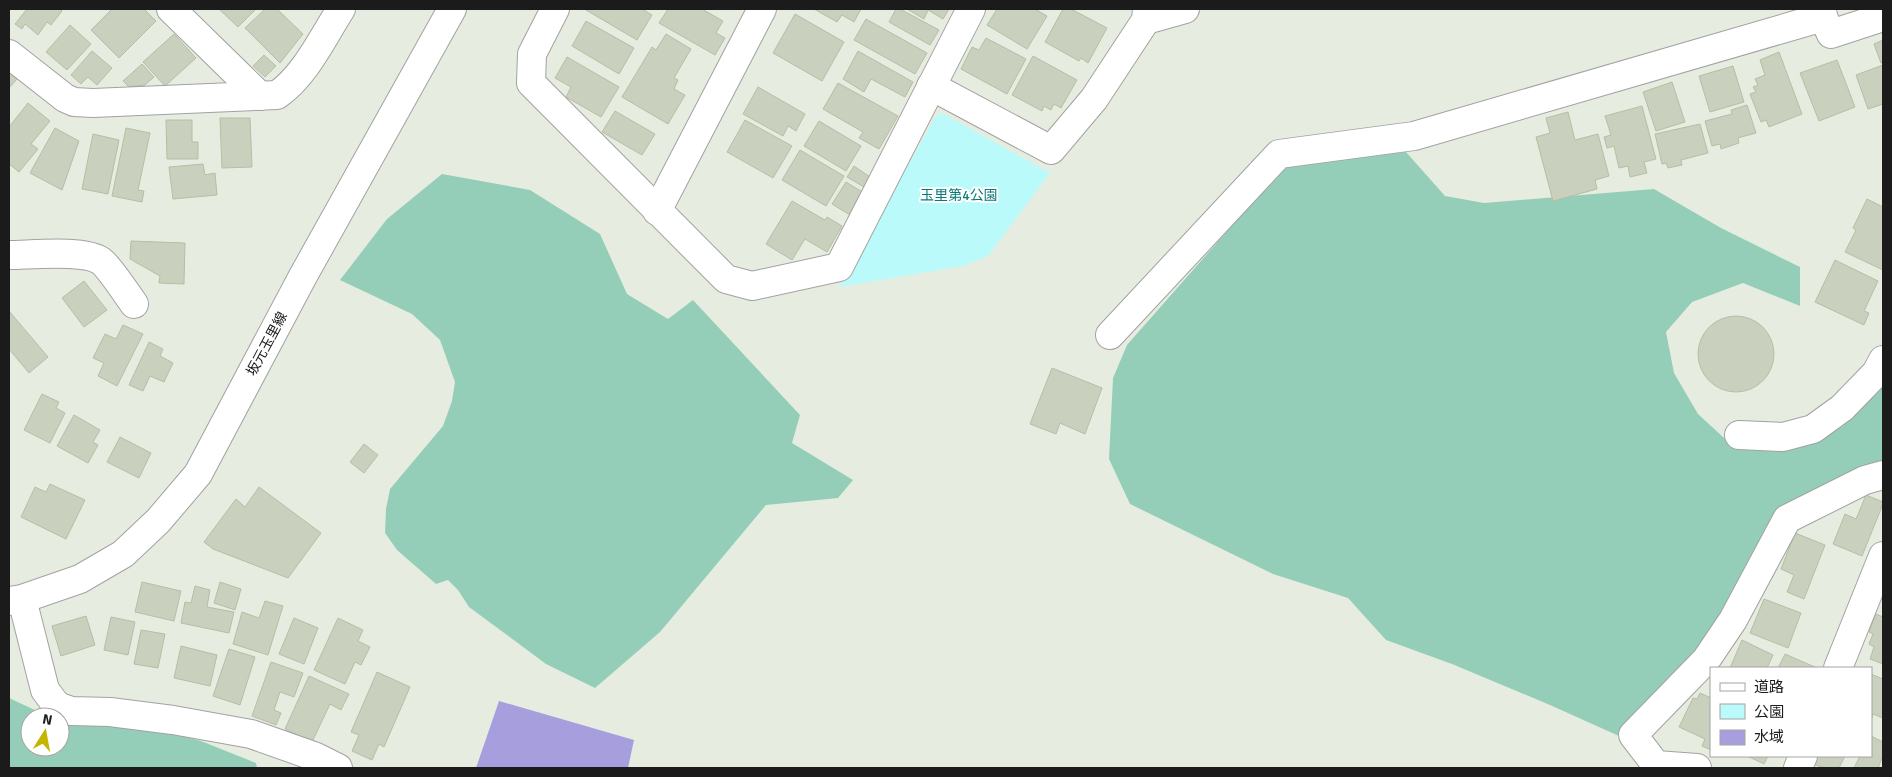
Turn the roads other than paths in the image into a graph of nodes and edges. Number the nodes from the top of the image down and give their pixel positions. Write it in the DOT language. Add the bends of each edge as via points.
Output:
graph roads {
  1 [pos="171,9"];
  2 [pos="341,9"];
  3 [pos="452,9"];
  4 [pos="555,9"];
  5 [pos="762,9"];
  6 [pos="971,9"];
  7 [pos="1185,9"];
  8 [pos="1823,13"];
  9 [pos="1147,14"];
  10 [pos="1883,17"];
  11 [pos="9,54"];
  12 [pos="931,86"];
  13 [pos="260,96"];
  14 [pos="657,211"];
  15 [pos="9,256"];
  16 [pos="134,304"];
  17 [pos="1110,335"];
  18 [pos="1883,360"];
  19 [pos="1739,435"];
  20 [pos="1883,475"];
  21 [pos="1883,556"];
  22 [pos="15,600"];
  23 [pos="1838,667"];
  24 [pos="338,768"];
  25 [pos="1697,768"];
  1 -- 13 [label="street"];
  2 -- 13 [label="street" via="298,77 277,95"];
  3 -- 22 [label="street, 坂元玉里線" via="303,276 198,474 158,521 123,554 80,579"];
  4 -- 14 [label="street" via="532,54 531,83"];
  5 -- 14 [label="street"];
  6 -- 12 [label="street"];
  7 -- 9 [label="street"];
  8 -- 10 [label="street" via="1831,34"];
  8 -- 17 [label="street" via="1414,136 1279,154"];
  9 -- 12 [label="street" via="1094,99 1051,150"];
  11 -- 13 [label="street" via="74,102"];
  12 -- 14 [label="street" via="838,267 752,286 726,279"];
  15 -- 16 [label="street" via="89,256 101,261"];
  18 -- 19 [label="street" via="1842,408 1813,429 1783,436"];
  20 -- 25 [label="street" via="1865,480 1787,520 1733,620 1706,660 1633,735 1656,765"];
  21 -- 23 [label="street"];
  22 -- 24 [label="street" via="45,690 58,706 70,711 173,720 251,734"];
}
